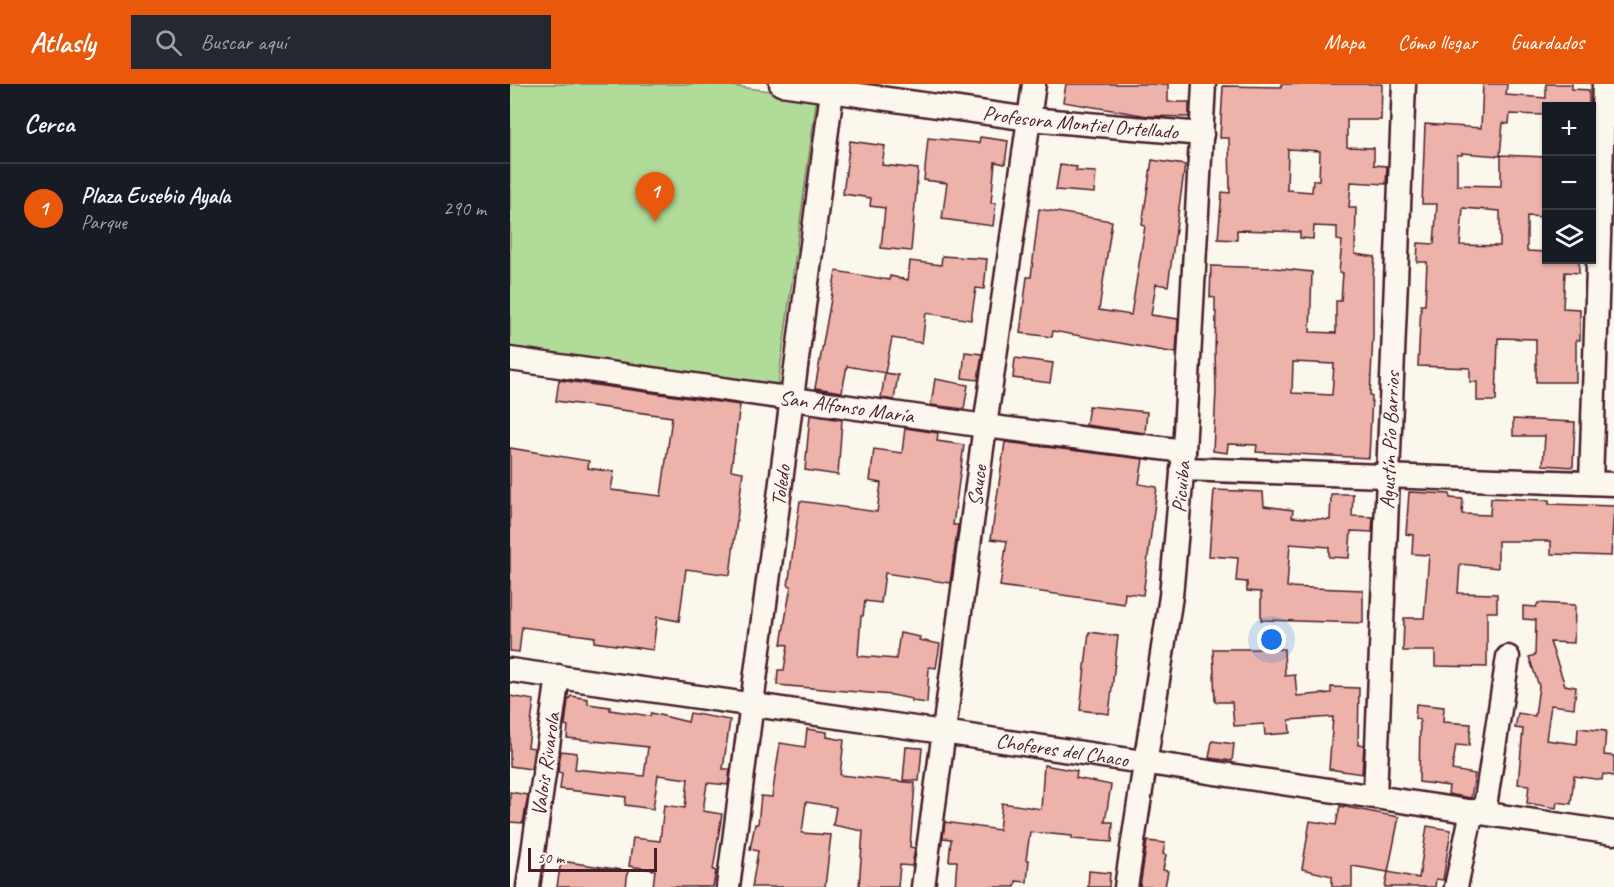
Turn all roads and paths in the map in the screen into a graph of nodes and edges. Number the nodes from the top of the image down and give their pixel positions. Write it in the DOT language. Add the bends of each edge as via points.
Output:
graph roads {
  1 [pos="781,84"];
  2 [pos="1034,84"];
  3 [pos="1204,84"];
  4 [pos="1404,84"];
  5 [pos="1604,84"];
  6 [pos="832,88"];
  7 [pos="1030,119"];
  8 [pos="1202,134"];
  9 [pos="510,358"];
  10 [pos="792,398"];
  11 [pos="985,426"];
  12 [pos="1183,460"];
  13 [pos="1389,475"];
  14 [pos="1591,483"];
  15 [pos="1614,484"];
  16 [pos="1508,657"];
  17 [pos="510,670"];
  18 [pos="558,676"];
  19 [pos="752,704"];
  20 [pos="943,732"];
  21 [pos="1145,762"];
  22 [pos="1375,796"];
  23 [pos="1478,812"];
  24 [pos="1614,834"];
  25 [pos="528,887"];
  26 [pos="728,887"];
  27 [pos="923,887"];
  28 [pos="1126,887"];
  29 [pos="1456,887"];
  1 -- 6 [label="street, Profesora Montiel Ortellado"];
  2 -- 7 [label="street, Sauce"];
  3 -- 8 [label="street, Picuiba"];
  4 -- 13 [label="street, Agustín Pío Barrios"];
  5 -- 14 [label="street"];
  6 -- 7 [label="street, Profesora Montiel Ortellado"];
  6 -- 10 [label="street, Toledo"];
  7 -- 8 [label="street, Profesora Montiel Ortellado"];
  7 -- 11 [label="street, Sauce"];
  8 -- 12 [label="street, Picuiba"];
  9 -- 10 [label="street, San Alfonso María"];
  10 -- 11 [label="street, San Alfonso María"];
  10 -- 19 [label="street, Toledo"];
  11 -- 12 [label="street, San Alfonso María"];
  11 -- 20 [label="street, Sauce"];
  12 -- 13 [label="street, San Alfonso María"];
  12 -- 21 [label="street, Picuiba" via="1171,596"];
  13 -- 14 [label="street, San Alfonso María"];
  13 -- 22 [label="street, Agustín Pío Barrios"];
  14 -- 15 [label="street, San Alfonso María"];
  16 -- 23 [label="street"];
  17 -- 18 [label="street, Choferes del Chaco"];
  18 -- 19 [label="street, Choferes del Chaco"];
  18 -- 25 [label="street, Valois Rivarola"];
  19 -- 20 [label="street, Choferes del Chaco"];
  19 -- 26 [label="street, Toledo"];
  20 -- 21 [label="street, Choferes del Chaco"];
  20 -- 27 [label="street, Sauce"];
  21 -- 22 [label="street, Choferes del Chaco"];
  21 -- 28 [label="street, Picuiba"];
  22 -- 23 [label="street, Choferes del Chaco"];
  23 -- 24 [label="street, Choferes del Chaco"];
  23 -- 29 [label="street"];
}
